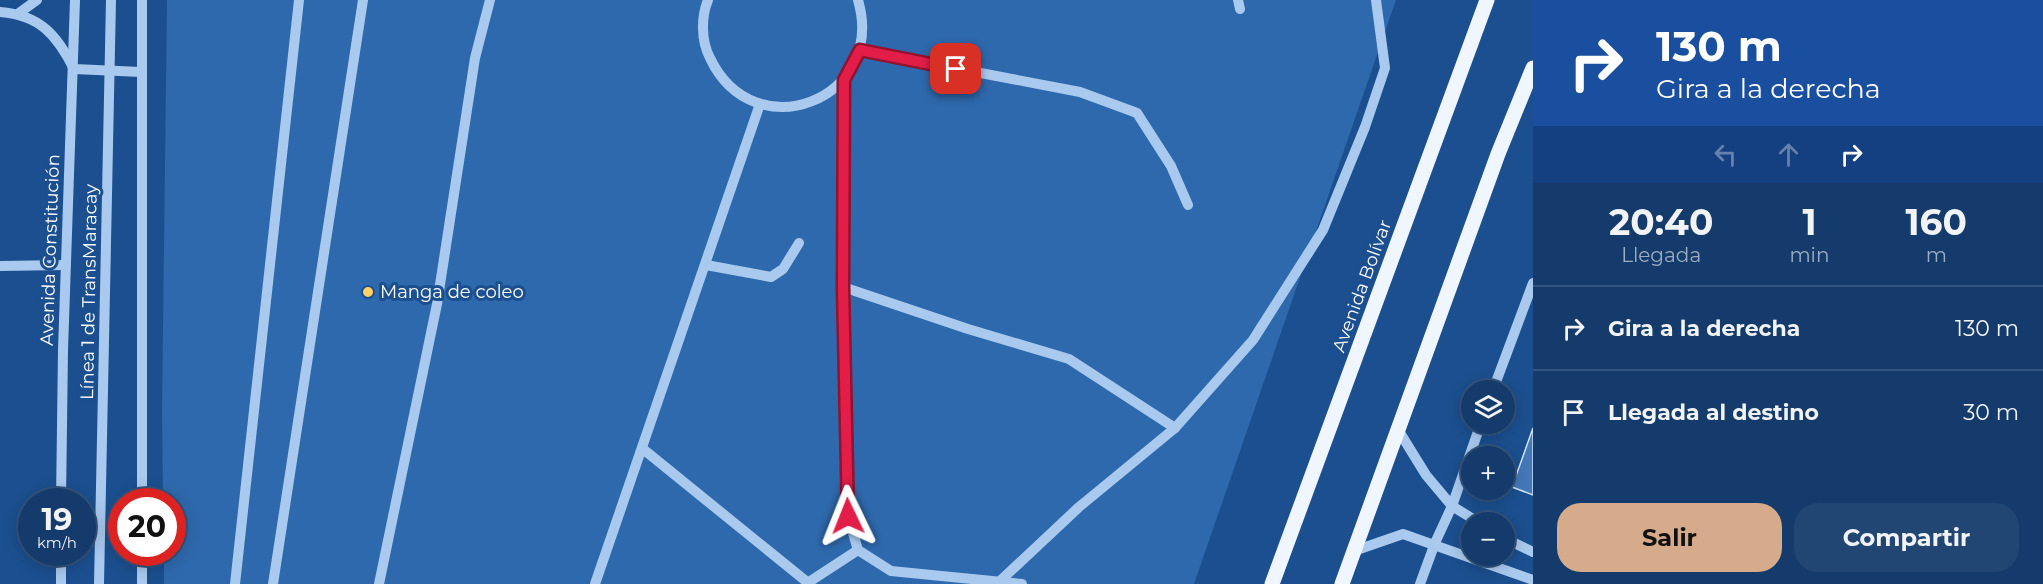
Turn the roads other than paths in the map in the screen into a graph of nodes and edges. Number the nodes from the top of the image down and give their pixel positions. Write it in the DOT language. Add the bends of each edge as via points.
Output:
graph roads {
  1 [pos="37,0"];
  2 [pos="75,0"];
  3 [pos="111,0"];
  4 [pos="142,0"];
  5 [pos="299,0"];
  6 [pos="363,0"];
  7 [pos="490,0"];
  8 [pos="708,0"];
  9 [pos="858,0"];
  10 [pos="1376,0"];
  11 [pos="1487,0"];
  12 [pos="0,12"];
  13 [pos="19,13"];
  14 [pos="860,50"];
  15 [pos="1533,68"];
  16 [pos="74,69"];
  17 [pos="110,71"];
  18 [pos="141,72"];
  19 [pos="844,80"];
  20 [pos="760,104"];
  21 [pos="1188,205"];
  22 [pos="799,243"];
  23 [pos="706,265"];
  24 [pos="0,266"];
  25 [pos="65,266"];
  26 [pos="1533,283"];
  27 [pos="843,287"];
  28 [pos="1497,380"];
  29 [pos="1175,428"];
  30 [pos="1397,428"];
  31 [pos="1477,434"];
  32 [pos="643,449"];
  33 [pos="61,488"];
  34 [pos="142,488"];
  35 [pos="1452,506"];
  36 [pos="1462,512"];
  37 [pos="1435,543"];
  38 [pos="1515,543"];
  39 [pos="858,550"];
  40 [pos="1354,551"];
  41 [pos="1533,552"];
  42 [pos="61,566"];
  43 [pos="142,566"];
  44 [pos="1533,580"];
  45 [pos="999,582"];
  46 [pos="806,583"];
  47 [pos="61,584"];
  48 [pos="99,584"];
  49 [pos="142,584"];
  50 [pos="235,584"];
  51 [pos="273,584"];
  52 [pos="379,584"];
  53 [pos="595,584"];
  54 [pos="1022,584"];
  55 [pos="1272,584"];
  56 [pos="1342,584"];
  57 [pos="1420,584"];
  1 -- 13 [label="street"];
  2 -- 16 [label="street, Avenida Constitución"];
  3 -- 17 [label="street, Línea 1 de TransMaracay"];
  4 -- 18 [label="street"];
  5 -- 50 [label="street"];
  6 -- 51 [label="street"];
  7 -- 52 [label="street" via="475,58 436,304"];
  8 -- 20 [label="street" via="703,20 707,54 715,69 738,93"];
  9 -- 14 [label="street" via="863,17"];
  10 -- 29 [label="street" via="1385,68 1323,230 1253,340"];
  11 -- 55 [label="main road, Avenida Bolívar"];
  12 -- 13 [label="street"];
  13 -- 16 [label="street" via="53,33"];
  14 -- 19 [label="street"];
  14 -- 21 [label="street" via="1080,92 1137,113 1171,166"];
  15 -- 30 [label="main road"];
  16 -- 17 [label="street"];
  16 -- 25 [label="street, Avenida Constitución"];
  17 -- 18 [label="street"];
  17 -- 48 [label="street, Línea 1 de TransMaracay"];
  18 -- 34 [label="street"];
  19 -- 20 [label="street" via="825,96 802,105 786,108"];
  19 -- 27 [label="street"];
  20 -- 23 [label="street"];
  22 -- 23 [label="street" via="783,269 771,277"];
  23 -- 32 [label="street"];
  24 -- 25 [label="street"];
  25 -- 33 [label="street, Avenida Constitución"];
  26 -- 28 [label="street"];
  27 -- 29 [label="street" via="1069,359"];
  27 -- 39 [label="street" via="848,516"];
  29 -- 45 [label="street" via="1079,507"];
  30 -- 35 [label="street" via="1426,475"];
  30 -- 40 [label="main road"];
  31 -- 35 [label="street"];
  32 -- 46 [label="street"];
  32 -- 53 [label="street"];
  35 -- 36 [label="street"];
  35 -- 37 [label="street"];
  37 -- 40 [label="street" via="1403,534"];
  37 -- 44 [label="street"];
  37 -- 57 [label="street"];
  38 -- 41 [label="street"];
  39 -- 45 [label="street" via="891,572"];
  39 -- 46 [label="street"];
  40 -- 56 [label="main road"];
  42 -- 47 [label="street"];
  43 -- 49 [label="street"];
  45 -- 54 [label="street"];
}
